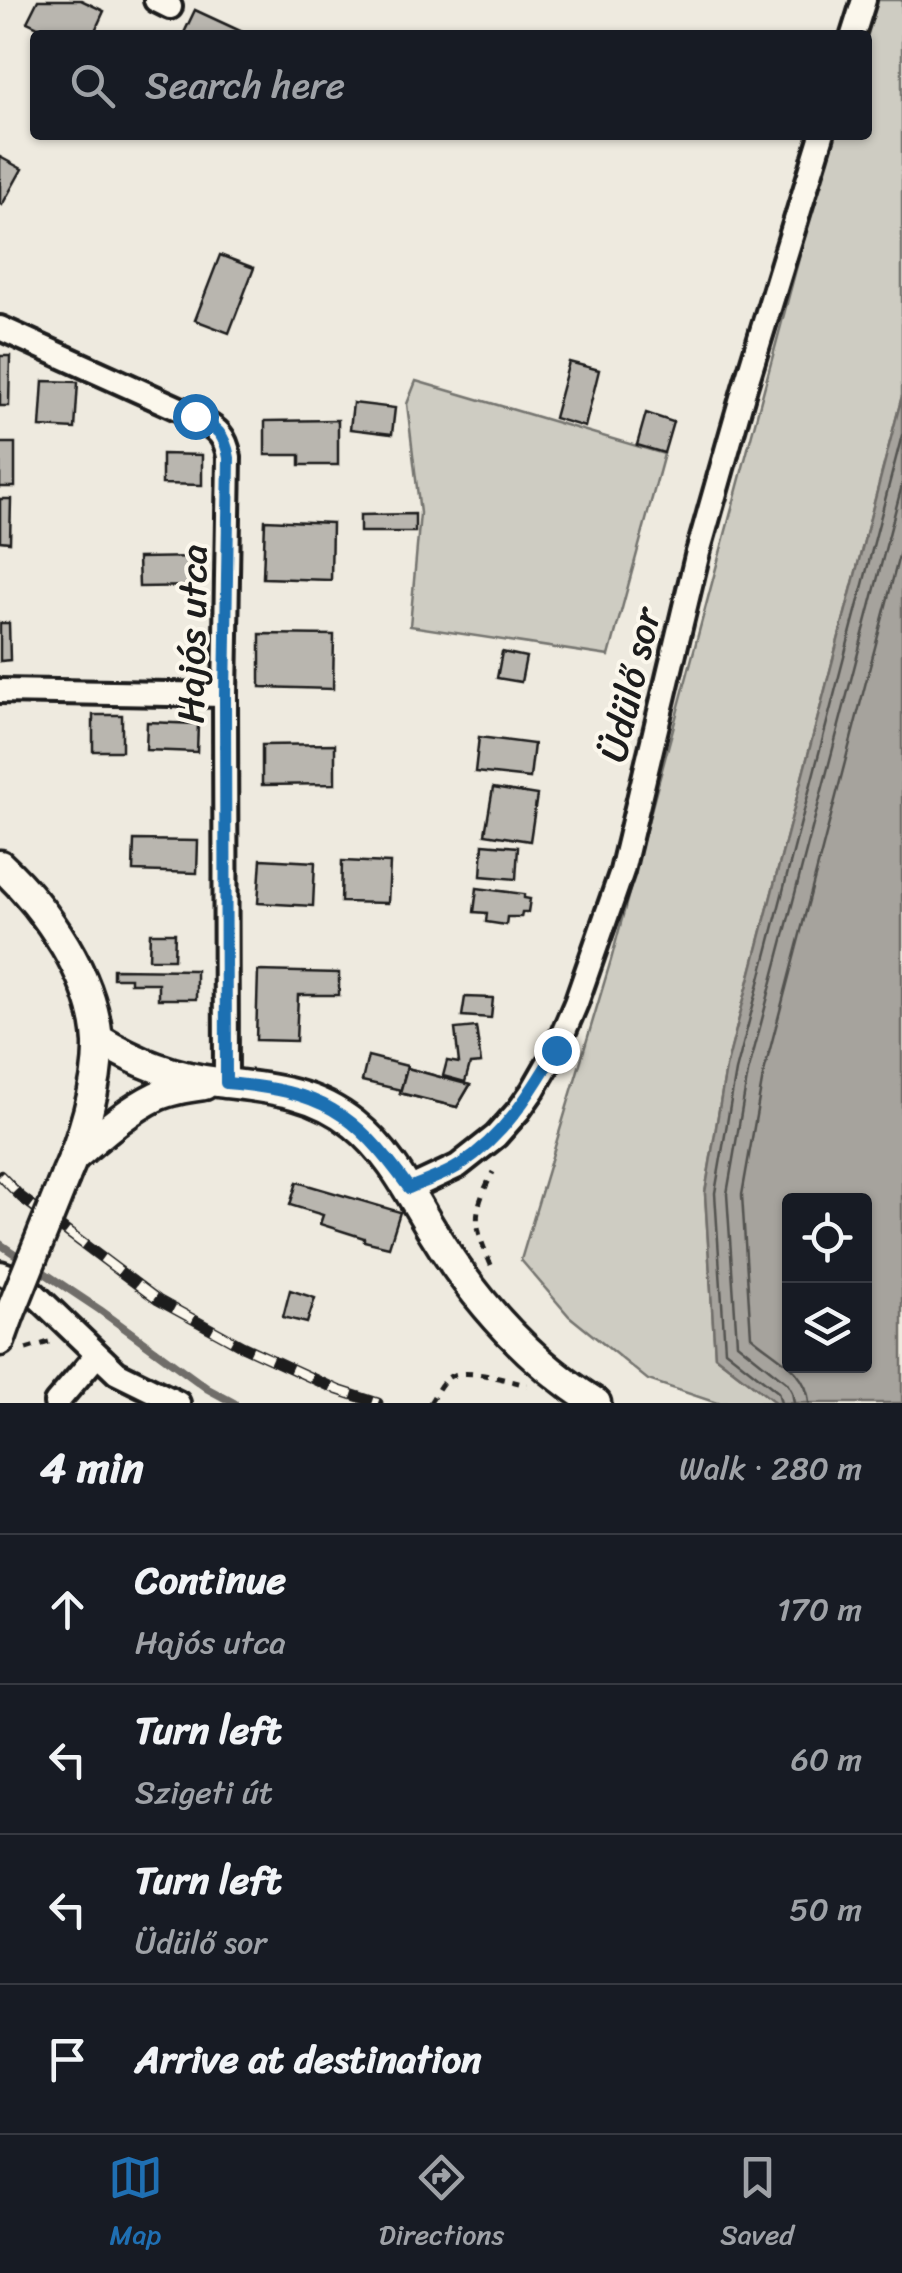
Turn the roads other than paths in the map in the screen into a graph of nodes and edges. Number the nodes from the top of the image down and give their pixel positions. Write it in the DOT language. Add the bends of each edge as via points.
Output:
graph roads {
  1 [pos="864,0"];
  2 [pos="855,30"];
  3 [pos="820,140"];
  4 [pos="0,328"];
  5 [pos="0,690"];
  6 [pos="225,695"];
  7 [pos="0,865"];
  8 [pos="98,1039"];
  9 [pos="156,1082"];
  10 [pos="94,1083"];
  11 [pos="222,1083"];
  12 [pos="69,1168"];
  13 [pos="409,1188"];
  14 [pos="0,1273"];
  15 [pos="9,1336"];
  16 [pos="97,1355"];
  17 [pos="56,1403"];
  18 [pos="178,1403"];
  19 [pos="596,1403"];
  1 -- 2 [label="street"];
  3 -- 13 [label="street, Üdülő sor" via="696,556 622,872 576,1003 556,1050 508,1123 458,1166"];
  4 -- 6 [label="street, Hajós utca" via="195,416 226,441"];
  5 -- 6 [label="street"];
  6 -- 11 [label="street, Hajós utca"];
  7 -- 8 [label="street" via="46,914 71,954"];
  8 -- 9 [label="street"];
  8 -- 10 [label="street"];
  9 -- 10 [label="street" via="129,1098"];
  9 -- 11 [label="street"];
  9 -- 12 [label="street"];
  10 -- 12 [label="street"];
  11 -- 13 [label="street" via="320,1102 356,1125"];
  12 -- 15 [label="street, bridge"];
  13 -- 19 [label="street" via="490,1310 541,1364"];
  14 -- 16 [label="street" via="20,1280"];
  16 -- 17 [label="street"];
  16 -- 18 [label="street" via="117,1374"];
}
